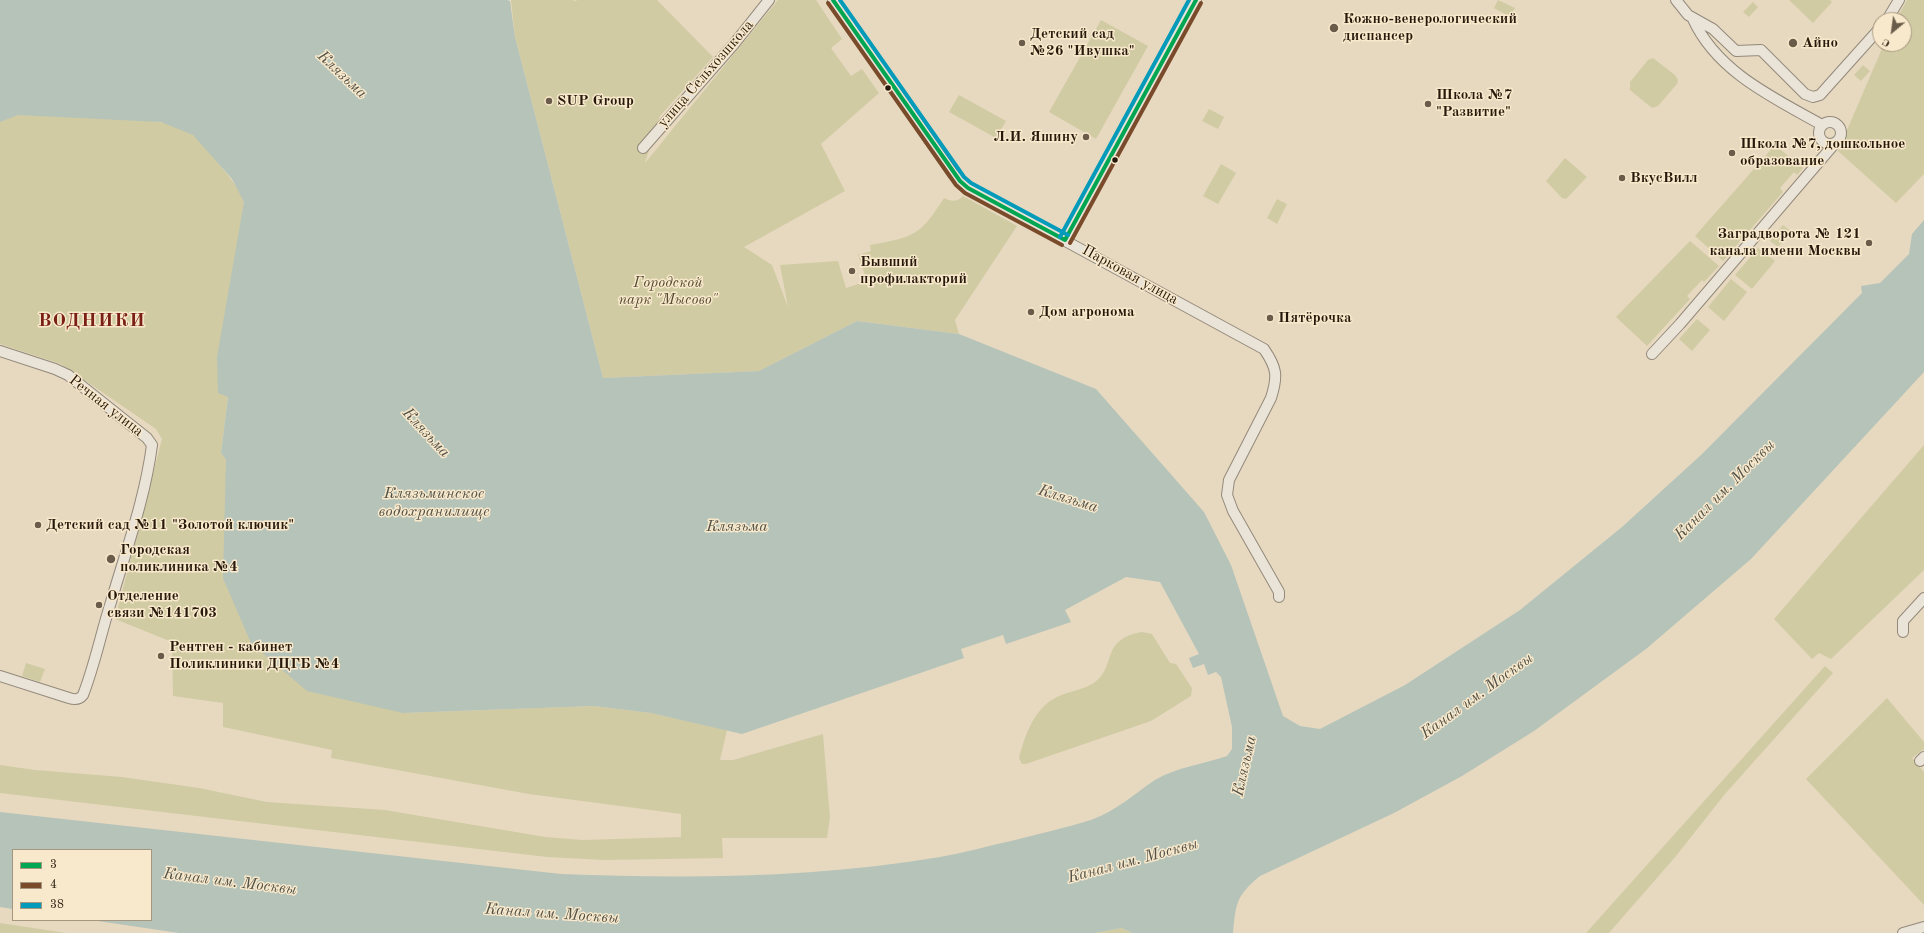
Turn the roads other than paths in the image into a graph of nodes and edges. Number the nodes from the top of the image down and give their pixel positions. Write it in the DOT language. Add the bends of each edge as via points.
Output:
graph roads {
  1 [pos="769,0"];
  2 [pos="833,0"];
  3 [pos="1196,0"];
  4 [pos="1676,0"];
  5 [pos="1899,0"];
  6 [pos="1892,12"];
  7 [pos="1693,19"];
  8 [pos="1872,37"];
  9 [pos="1822,125"];
  10 [pos="1836,142"];
  11 [pos="643,148"];
  12 [pos="1065,240"];
  13 [pos="0,351"];
  14 [pos="1652,354"];
  15 [pos="1279,598"];
  16 [pos="1924,598"];
  17 [pos="1903,632"];
  18 [pos="0,676"];
  19 [pos="1924,927"];
  20 [pos="1903,933"];
  1 -- 11 [label="street, улица Сельхозшкола"];
  2 -- 12 [label="street, Парковая улица" via="960,181 968,188"];
  3 -- 12 [label="street"];
  4 -- 7 [label="street"];
  5 -- 6 [label="street"];
  7 -- 8 [label="street" via="1708,26 1736,51 1761,50 1805,94 1813,97 1820,95"];
  7 -- 9 [label="street" via="1702,36 1735,72 1752,85"];
  9 -- 10 [label="street" via="1819,131 1820,138 1826,143"];
  9 -- 10 [label="street" via="1831,122 1839,127 1840,137"];
  10 -- 14 [label="street"];
  12 -- 15 [label="street, Парковая улица" via="1264,348 1276,371 1275,385 1271,398 1229,480 1227,495 1233,511 1279,592"];
  13 -- 18 [label="street, Речная улица" via="55,369 68,376 147,438 152,445 140,503 107,613 101,644 83,695 76,700"];
  16 -- 17 [label="street" via="1903,621"];
  19 -- 20 [label="street"];
}
